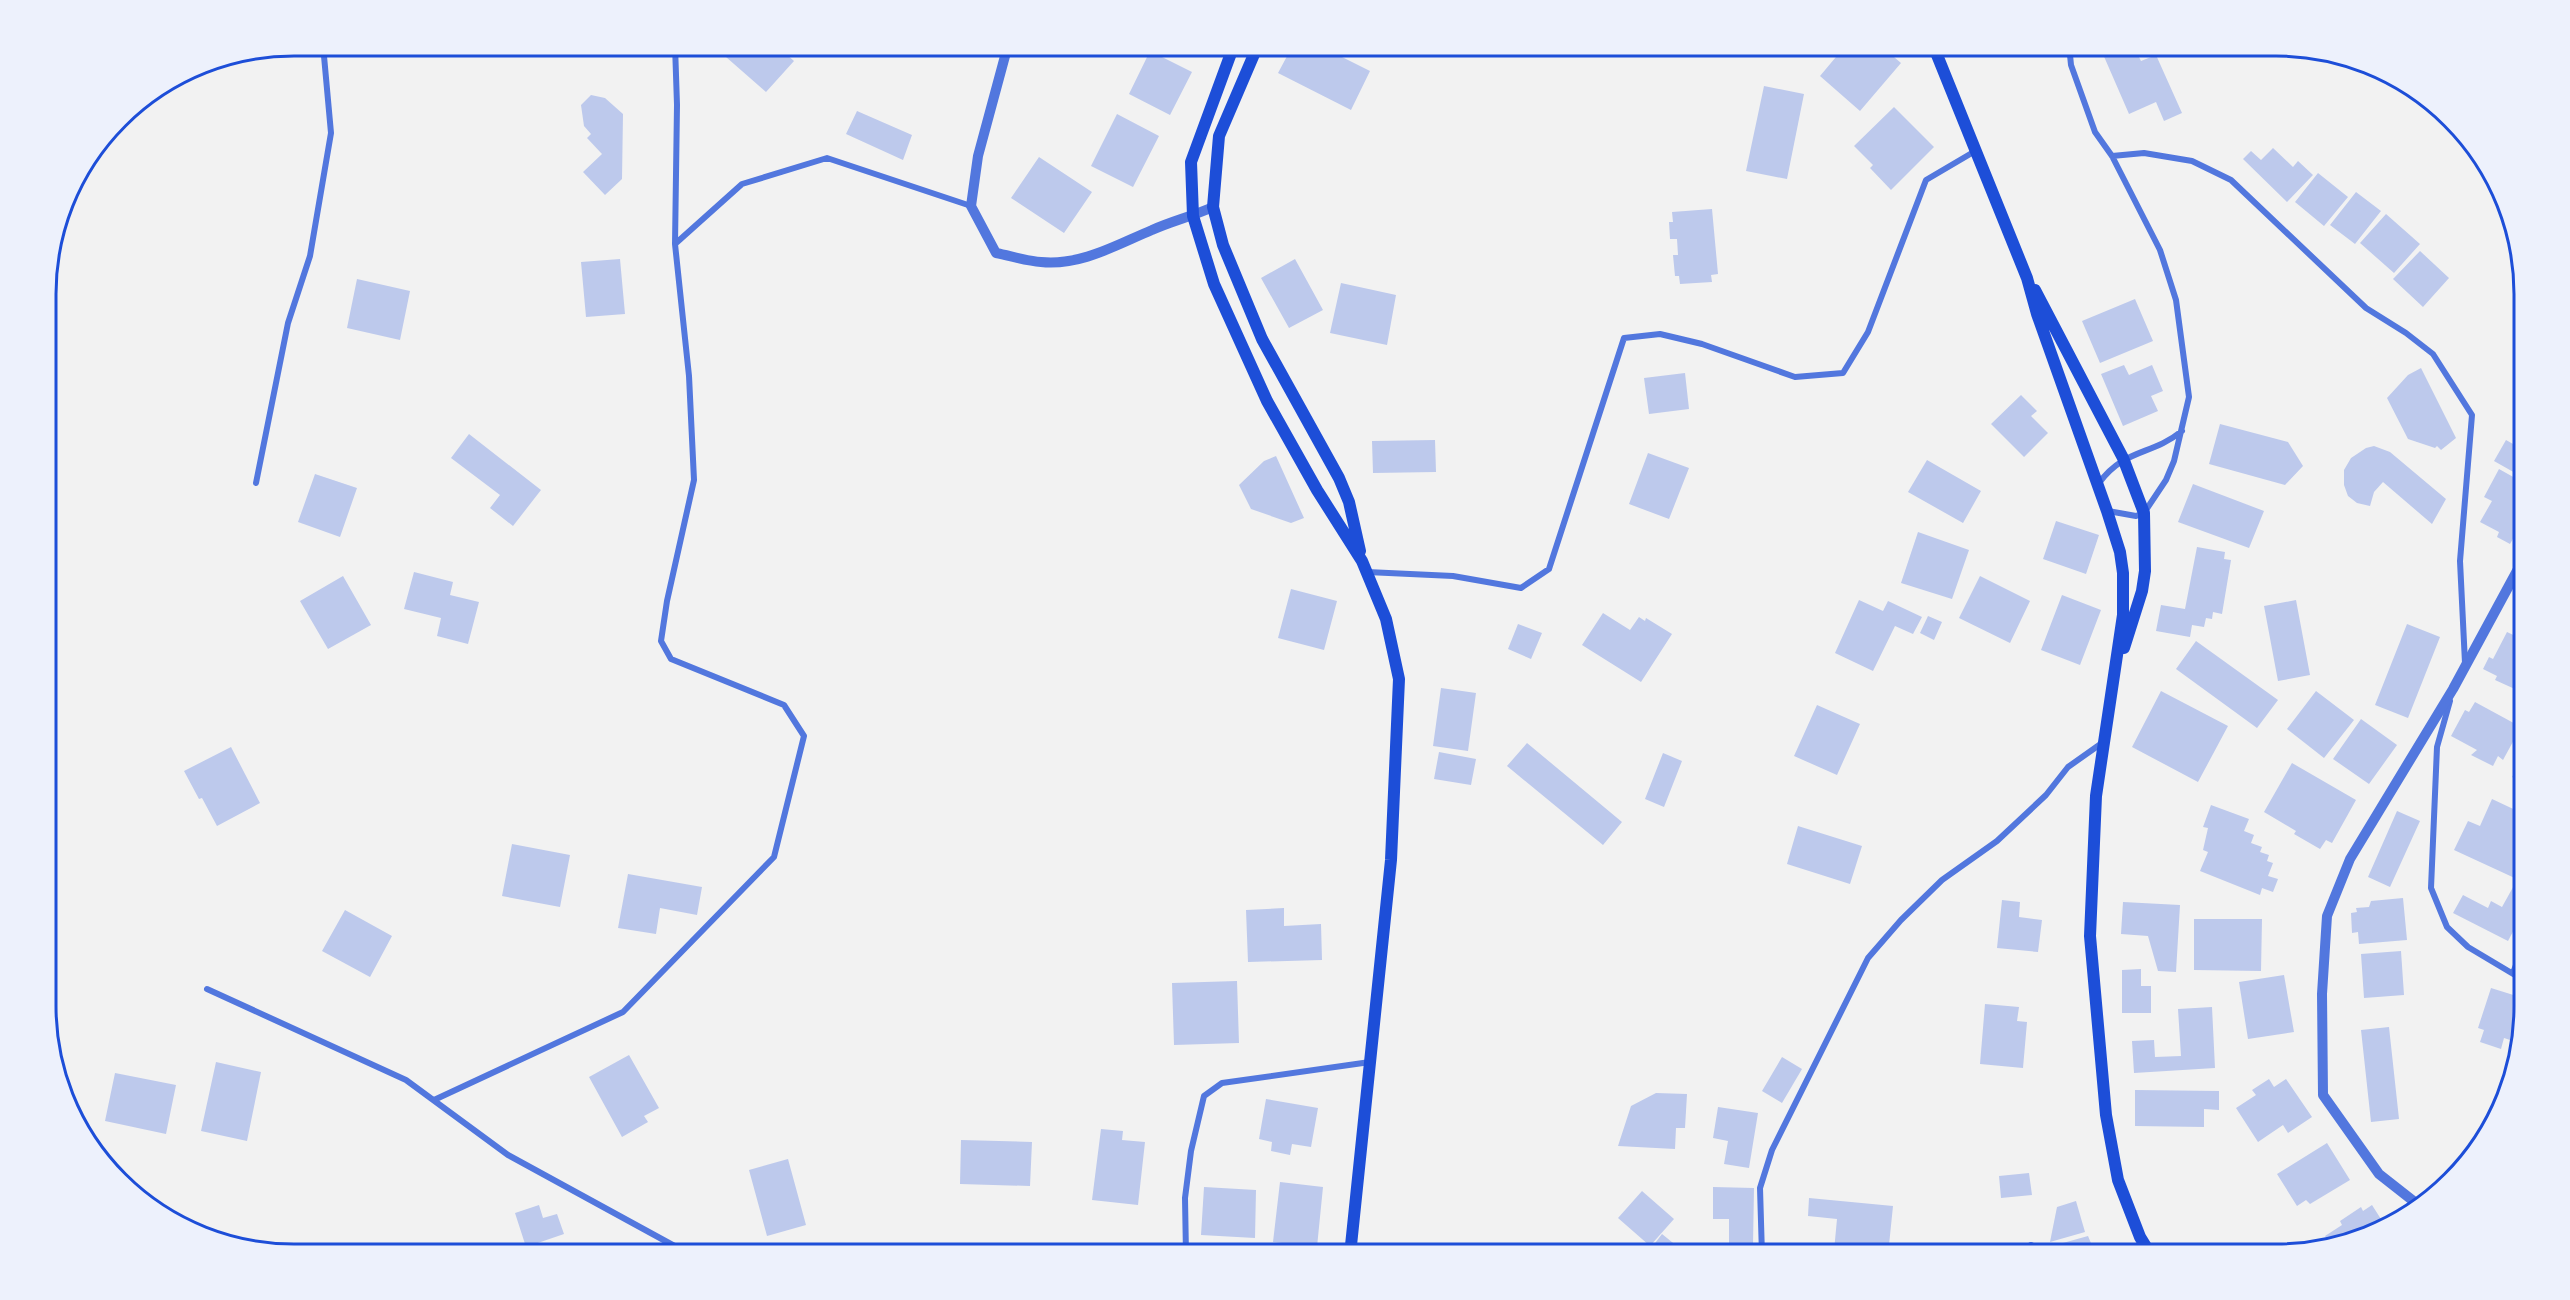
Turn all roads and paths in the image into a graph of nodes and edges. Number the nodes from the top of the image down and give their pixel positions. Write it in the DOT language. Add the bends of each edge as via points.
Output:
graph roads {
  1 [pos="324,56"];
  2 [pos="675,56"];
  3 [pos="1005,56"];
  4 [pos="1230,56"];
  5 [pos="1253,56"];
  6 [pos="1939,56"];
  7 [pos="2071,56"];
  8 [pos="1977,150"];
  9 [pos="2112,156"];
  10 [pos="971,206"];
  11 [pos="1213,207"];
  12 [pos="1193,216"];
  13 [pos="675,244"];
  14 [pos="2027,278"];
  15 [pos="2183,431"];
  16 [pos="2123,458"];
  17 [pos="256,483"];
  18 [pos="2098,484"];
  19 [pos="2108,511"];
  20 [pos="2144,513"];
  21 [pos="1364,566"];
  22 [pos="2514,577"];
  23 [pos="2466,666"];
  24 [pos="2113,681"];
  25 [pos="2453,689"];
  26 [pos="2103,742"];
  27 [pos="2513,973"];
  28 [pos="207,989"];
  29 [pos="1370,1062"];
  30 [pos="434,1100"];
  31 [pos="2413,1201"];
  32 [pos="2140,1237"];
  33 [pos="671,1244"];
  34 [pos="1186,1244"];
  35 [pos="1351,1244"];
  36 [pos="1762,1244"];
  37 [pos="2145,1244"];
  38 [pos="2148,1244"];
  1 -- 17 [label="street" via="331,133 310,256 288,323"];
  2 -- 13 [label="street"];
  3 -- 10 [label="street" via="978,156"];
  4 -- 12 [label="main road" via="1191,162"];
  5 -- 11 [label="main road" via="1219,136"];
  6 -- 8 [label="main road"];
  7 -- 9 [label="street" via="2095,132"];
  8 -- 14 [label="main road"];
  8 -- 21 [label="street" via="1926,180 1868,332 1843,373 1795,377 1702,344 1660,334 1624,338 1549,569 1521,588"];
  9 -- 15 [label="street" via="2160,250 2176,300 2189,397"];
  9 -- 23 [label="street" via="2144,153 2192,161 2231,180 2366,308 2433,354 2472,415 2460,561"];
  10 -- 12 [label="street" via="996,253 1042,262 1104,253 1153,229"];
  10 -- 13 [label="street" via="826,158 742,184"];
  11 -- 12 [label="street"];
  11 -- 21 [label="main road" via="1223,245 1262,339 1339,478 1349,502"];
  12 -- 21 [label="main road" via="1214,284 1267,401"];
  13 -- 30 [label="street" via="689,376 694,480 661,641 671,659 784,705 804,736 774,857 623,1012"];
  14 -- 16 [label="main road"];
  14 -- 18 [label="main road"];
  15 -- 16 [label="street" via="2162,445"];
  15 -- 20 [label="street" via="2166,480"];
  16 -- 18 [label="street"];
  16 -- 20 [label="main road"];
  18 -- 19 [label="main road"];
  19 -- 20 [label="street" via="2136,516"];
  19 -- 24 [label="main road" via="2120,552 2124,595"];
  20 -- 24 [label="main road" via="2142,591"];
  21 -- 29 [label="main road" via="1386,619 1399,679 1391,860"];
  22 -- 23 [label="street"];
  23 -- 25 [label="street"];
  24 -- 26 [label="main road"];
  25 -- 27 [label="street" via="2437,747 2431,888 2447,927 2468,947"];
  25 -- 31 [label="street" via="2350,859 2327,916 2323,1095 2379,1174"];
  26 -- 32 [label="main road" via="2096,796 2090,936 2106,1114 2118,1180"];
  26 -- 36 [label="street" via="2068,767 2046,795 1997,841 1942,880 1868,958 1772,1150 1760,1188"];
  28 -- 30 [label="street" via="406,1080"];
  29 -- 34 [label="street" via="1222,1083 1204,1096 1185,1198"];
  29 -- 35 [label="main road"];
  30 -- 33 [label="street" via="508,1155"];
  32 -- 37 [label="main road"];
  32 -- 38 [label="main road"];
}
